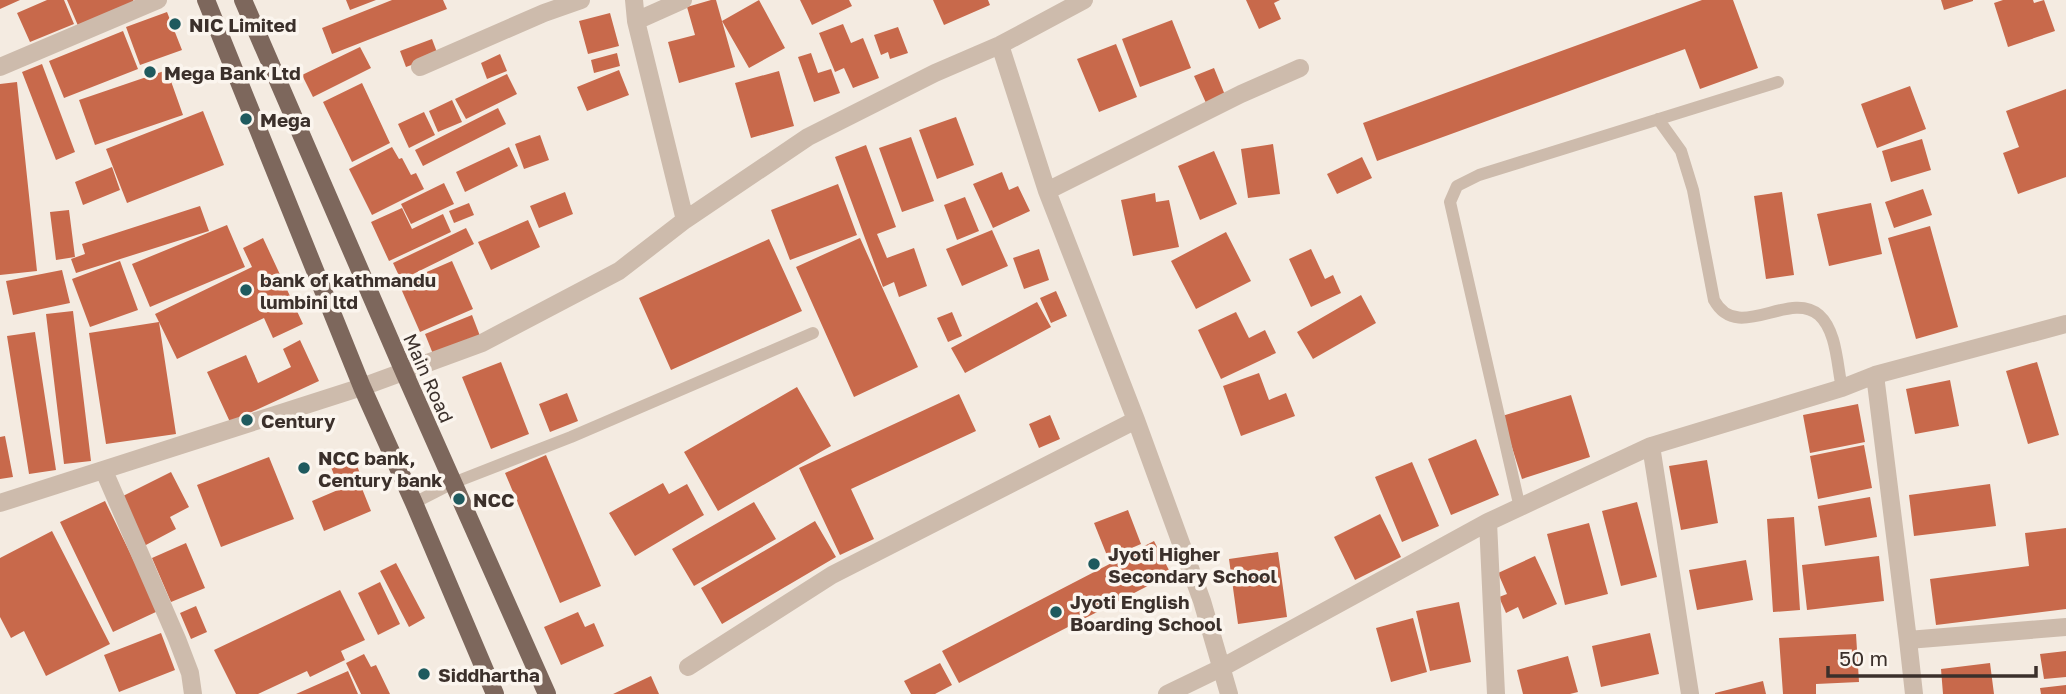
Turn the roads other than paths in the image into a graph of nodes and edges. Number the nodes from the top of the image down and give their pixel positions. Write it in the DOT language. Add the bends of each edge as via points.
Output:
graph roads {
  1 [pos="158,0"];
  2 [pos="206,0"];
  3 [pos="243,0"];
  4 [pos="581,0"];
  5 [pos="634,0"];
  6 [pos="683,0"];
  7 [pos="1084,0"];
  8 [pos="636,21"];
  9 [pos="1000,45"];
  10 [pos="0,66"];
  11 [pos="420,68"];
  12 [pos="1300,68"];
  13 [pos="1778,82"];
  14 [pos="1658,120"];
  15 [pos="1047,191"];
  16 [pos="685,220"];
  17 [pos="2066,324"];
  18 [pos="813,333"];
  19 [pos="404,372"];
  20 [pos="1875,375"];
  21 [pos="362,387"];
  22 [pos="1842,387"];
  23 [pos="1136,420"];
  24 [pos="1651,446"];
  25 [pos="104,471"];
  26 [pos="453,483"];
  27 [pos="0,503"];
  28 [pos="414,503"];
  29 [pos="1520,508"];
  30 [pos="1488,522"];
  31 [pos="2066,627"];
  32 [pos="1908,640"];
  33 [pos="688,667"];
  34 [pos="1223,667"];
  35 [pos="193,694"];
  36 [pos="495,694"];
  37 [pos="547,694"];
  38 [pos="1167,694"];
  39 [pos="1229,694"];
  40 [pos="1496,694"];
  41 [pos="1690,694"];
  42 [pos="1914,694"];
  1 -- 10 [label="street"];
  2 -- 21 [label="main road"];
  3 -- 19 [label="main road, Main Road"];
  4 -- 11 [label="street"];
  5 -- 8 [label="street"];
  6 -- 8 [label="street"];
  7 -- 9 [label="street"];
  8 -- 16 [label="street"];
  9 -- 15 [label="street"];
  9 -- 16 [label="street" via="808,137"];
  12 -- 15 [label="street"];
  13 -- 14 [label="lane"];
  14 -- 22 [label="lane" via="1681,151 1714,300 1721,312 1736,319 1799,308 1818,314 1830,332"];
  14 -- 29 [label="lane" via="1479,175 1457,186 1450,202"];
  15 -- 23 [label="street"];
  16 -- 19 [label="street" via="619,271 482,343"];
  17 -- 20 [label="street"];
  18 -- 26 [label="lane" via="571,438"];
  19 -- 21 [label="street"];
  19 -- 26 [label="main road, Main Road"];
  20 -- 22 [label="street"];
  20 -- 32 [label="street"];
  21 -- 25 [label="street"];
  21 -- 28 [label="main road"];
  22 -- 24 [label="street"];
  23 -- 33 [label="street" via="832,575"];
  23 -- 34 [label="street"];
  24 -- 29 [label="street"];
  24 -- 41 [label="street"];
  25 -- 27 [label="street"];
  25 -- 35 [label="street" via="177,639"];
  26 -- 28 [label="lane"];
  26 -- 37 [label="main road, Main Road"];
  28 -- 36 [label="main road"];
  29 -- 30 [label="street"];
  30 -- 34 [label="street"];
  30 -- 40 [label="street"];
  31 -- 32 [label="street"];
  32 -- 42 [label="street"];
  34 -- 38 [label="street"];
  34 -- 39 [label="street"];
}
